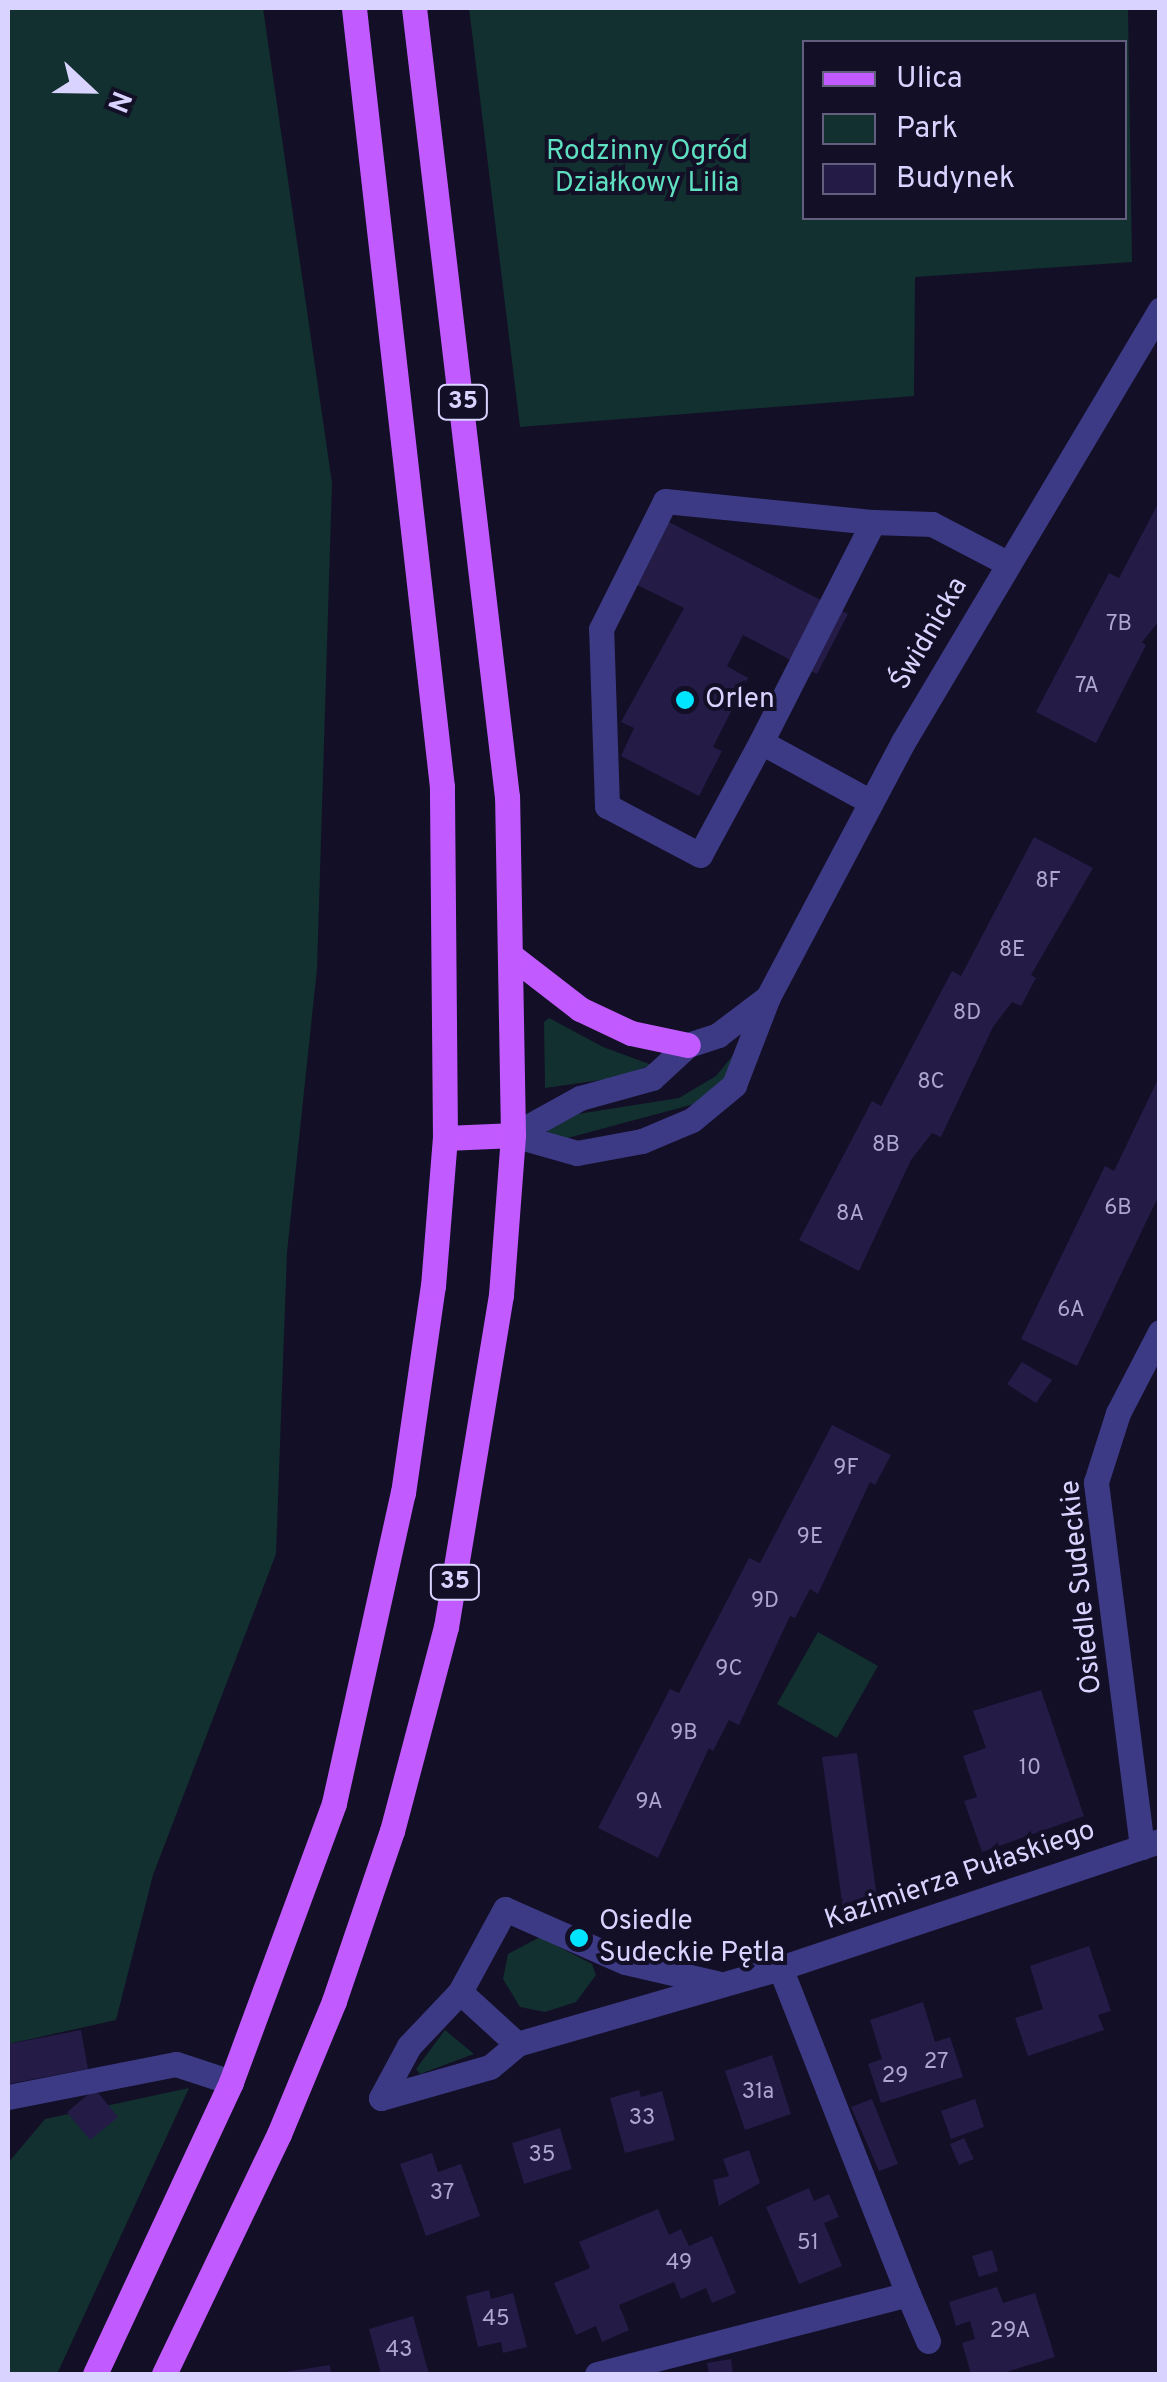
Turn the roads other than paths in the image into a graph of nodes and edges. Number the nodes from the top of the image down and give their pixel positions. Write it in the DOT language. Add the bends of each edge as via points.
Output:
graph roads {
  1 [pos="354,8"];
  2 [pos="414,8"];
  3 [pos="1160,310"];
  4 [pos="873,522"];
  5 [pos="1005,562"];
  6 [pos="760,742"];
  7 [pos="871,802"];
  8 [pos="514,958"];
  9 [pos="768,997"];
  10 [pos="688,1045"];
  11 [pos="513,1136"];
  12 [pos="445,1138"];
  13 [pos="1160,1332"];
  14 [pos="1151,1844"];
  15 [pos="780,1968"];
  16 [pos="716,1983"];
  17 [pos="460,1992"];
  18 [pos="517,2044"];
  19 [pos="231,2082"];
  20 [pos="8,2097"];
  21 [pos="908,2294"];
  22 [pos="928,2340"];
  23 [pos="94,2374"];
  24 [pos="164,2374"];
  25 [pos="597,2374"];
  1 -- 12 [label="main road, 35" via="442,787"];
  2 -- 8 [label="main road, 35" via="486,582"];
  3 -- 5 [label="street, Świdnicka"];
  4 -- 5 [label="street" via="932,524"];
  4 -- 6 [label="street"];
  4 -- 6 [label="street" via="665,500 601,630 607,806 700,855"];
  5 -- 7 [label="street, Świdnicka"];
  6 -- 7 [label="street"];
  7 -- 9 [label="street, Świdnicka"];
  8 -- 10 [label="main road" via="580,1009 631,1032"];
  8 -- 11 [label="main road, 35"];
  9 -- 10 [label="street, Świdnicka" via="718,1035"];
  9 -- 11 [label="street, Świdnicka" via="734,1085 692,1120 642,1141 578,1153"];
  10 -- 11 [label="street, Świdnicka" via="652,1078 580,1098"];
  11 -- 12 [label="main road"];
  11 -- 24 [label="main road, 35" via="486,1407 420,1731 334,2002"];
  12 -- 19 [label="main road, 35" via="418,1399 364,1681 308,1886"];
  13 -- 14 [label="street, Osiedle Sudeckie" via="1118,1412 1096,1482"];
  14 -- 15 [label="street, Kazimierza Pułaskiego"];
  15 -- 16 [label="street, Kazimierza Pułaskiego"];
  15 -- 21 [label="street"];
  16 -- 17 [label="street, Kazimierza Pułaskiego" via="626,1962 505,1908"];
  16 -- 18 [label="street, Kazimierza Pułaskiego"];
  17 -- 18 [label="street"];
  17 -- 18 [label="street, Kazimierza Pułaskiego" via="409,2046 381,2098 490,2067"];
  19 -- 20 [label="street" via="176,2064"];
  19 -- 23 [label="main road, 35"];
  21 -- 22 [label="street"];
  21 -- 25 [label="street"];
}
